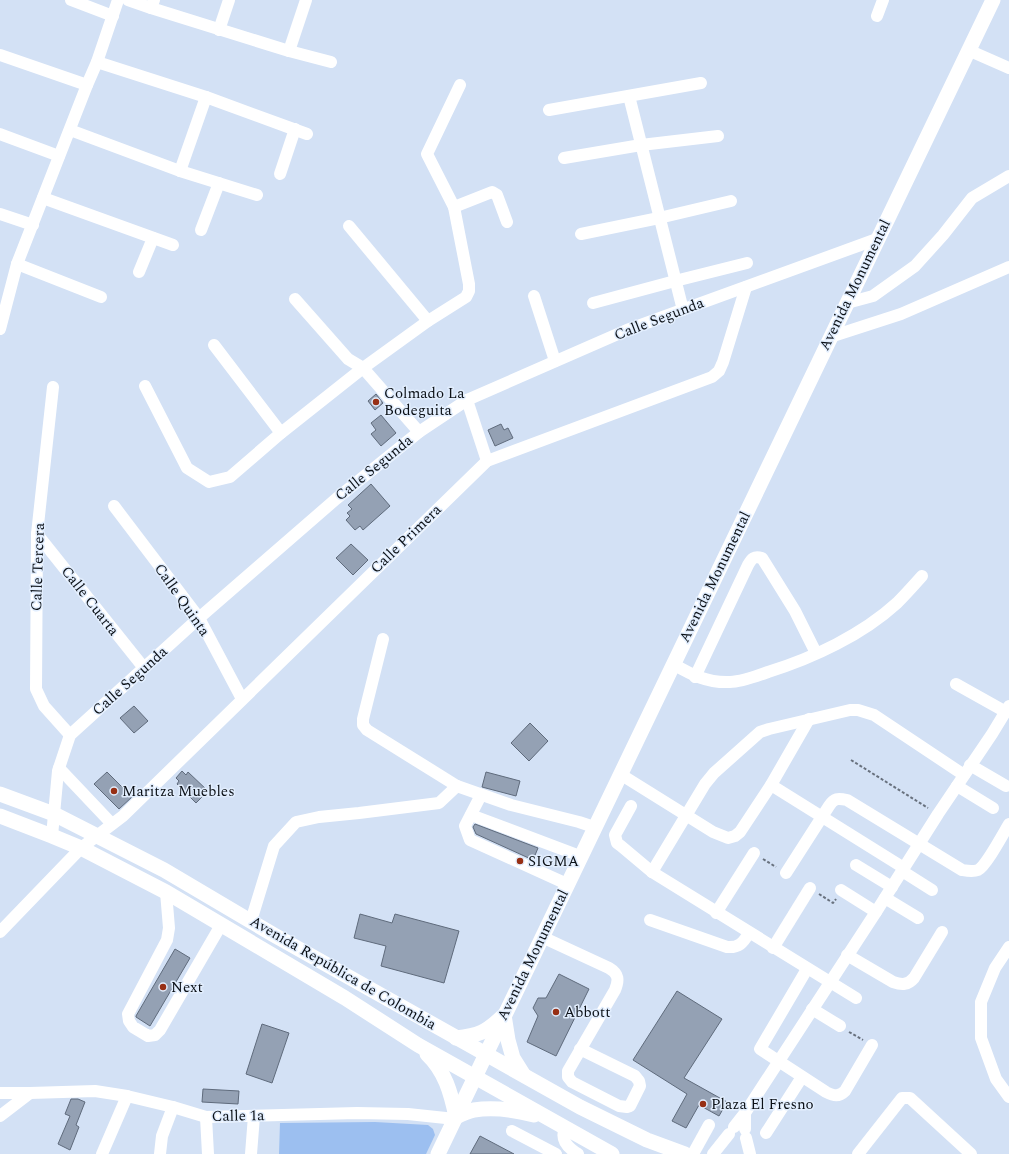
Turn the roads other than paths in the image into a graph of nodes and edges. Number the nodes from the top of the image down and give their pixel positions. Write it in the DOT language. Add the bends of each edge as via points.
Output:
graph roads {
  1 [pos="71,0"];
  2 [pos="118,0"];
  3 [pos="128,0"];
  4 [pos="229,0"];
  5 [pos="306,0"];
  6 [pos="883,0"];
  7 [pos="992,0"];
  8 [pos="153,4"];
  9 [pos="113,16"];
  10 [pos="878,16"];
  11 [pos="219,30"];
  12 [pos="968,50"];
  13 [pos="289,51"];
  14 [pos="0,55"];
  15 [pos="97,62"];
  16 [pos="331,62"];
  17 [pos="1009,68"];
  18 [pos="701,83"];
  19 [pos="87,85"];
  20 [pos="460,85"];
  21 [pos="629,96"];
  22 [pos="206,97"];
  23 [pos="549,110"];
  24 [pos="295,129"];
  25 [pos="70,130"];
  26 [pos="0,134"];
  27 [pos="307,134"];
  28 [pos="718,136"];
  29 [pos="641,145"];
  30 [pos="59,156"];
  31 [pos="564,158"];
  32 [pos="180,170"];
  33 [pos="280,174"];
  34 [pos="1009,176"];
  35 [pos="219,183"];
  36 [pos="257,195"];
  37 [pos="43,198"];
  38 [pos="731,200"];
  39 [pos="454,207"];
  40 [pos="0,214"];
  41 [pos="659,218"];
  42 [pos="506,222"];
  43 [pos="33,225"];
  44 [pos="349,226"];
  45 [pos="201,230"];
  46 [pos="581,234"];
  47 [pos="153,238"];
  48 [pos="877,239"];
  49 [pos="173,245"];
  50 [pos="746,263"];
  51 [pos="17,264"];
  52 [pos="1009,267"];
  53 [pos="139,272"];
  54 [pos="675,280"];
  55 [pos="746,287"];
  56 [pos="534,296"];
  57 [pos="102,297"];
  58 [pos="295,299"];
  59 [pos="593,303"];
  60 [pos="847,303"];
  61 [pos="683,310"];
  62 [pos="428,321"];
  63 [pos="0,329"];
  64 [pos="830,337"];
  65 [pos="214,345"];
  66 [pos="555,361"];
  67 [pos="363,368"];
  68 [pos="145,386"];
  69 [pos="53,388"];
  70 [pos="467,400"];
  71 [pos="281,432"];
  72 [pos="419,432"];
  73 [pos="487,461"];
  74 [pos="114,506"];
  75 [pos="37,534"];
  76 [pos="922,576"];
  77 [pos="199,618"];
  78 [pos="383,639"];
  79 [pos="816,653"];
  80 [pos="672,664"];
  81 [pos="144,668"];
  82 [pos="695,677"];
  83 [pos="956,684"];
  84 [pos="242,699"];
  85 [pos="1007,709"];
  86 [pos="809,719"];
  87 [pos="70,735"];
  88 [pos="59,768"];
  89 [pos="967,770"];
  90 [pos="620,774"];
  91 [pos="771,785"];
  92 [pos="457,786"];
  93 [pos="957,786"];
  94 [pos="1006,786"];
  95 [pos="0,794"];
  96 [pos="481,794"];
  97 [pos="630,806"];
  98 [pos="993,808"];
  99 [pos="54,814"];
  100 [pos="471,815"];
  101 [pos="686,815"];
  102 [pos="0,816"];
  103 [pos="822,816"];
  104 [pos="112,824"];
  105 [pos="1009,824"];
  106 [pos="594,828"];
  107 [pos="52,836"];
  108 [pos="98,836"];
  109 [pos="919,844"];
  110 [pos="81,848"];
  111 [pos="754,853"];
  112 [pos="580,856"];
  113 [pos="856,865"];
  114 [pos="903,870"];
  115 [pos="652,872"];
  116 [pos="786,873"];
  117 [pos="567,884"];
  118 [pos="191,886"];
  119 [pos="892,887"];
  120 [pos="810,888"];
  121 [pos="841,890"];
  122 [pos="932,890"];
  123 [pos="166,892"];
  124 [pos="885,898"];
  125 [pos="183,902"];
  126 [pos="876,912"];
  127 [pos="716,913"];
  128 [pos="918,918"];
  129 [pos="650,920"];
  130 [pos="251,921"];
  131 [pos="221,925"];
  132 [pos="0,932"];
  133 [pos="942,932"];
  134 [pos="749,933"];
  135 [pos="542,937"];
  136 [pos="1009,947"];
  137 [pos="773,948"];
  138 [pos="847,955"];
  139 [pos="807,969"];
  140 [pos="829,982"];
  141 [pos="856,998"];
  142 [pos="812,1009"];
  143 [pos="504,1015"];
  144 [pos="840,1026"];
  145 [pos="456,1038"];
  146 [pos="418,1045"];
  147 [pos="872,1045"];
  148 [pos="580,1049"];
  149 [pos="486,1054"];
  150 [pos="778,1062"];
  151 [pos="523,1075"];
  152 [pos="475,1076"];
  153 [pos="802,1077"];
  154 [pos="0,1092"];
  155 [pos="30,1093"];
  156 [pos="127,1096"];
  157 [pos="1009,1097"];
  158 [pos="173,1107"];
  159 [pos="0,1116"];
  160 [pos="254,1116"];
  161 [pos="206,1117"];
  162 [pos="456,1118"];
  163 [pos="546,1118"];
  164 [pos="709,1125"];
  165 [pos="565,1128"];
  166 [pos="512,1131"];
  167 [pos="739,1132"];
  168 [pos="766,1133"];
  169 [pos="607,1153"];
  170 [pos="102,1154"];
  171 [pos="160,1154"];
  172 [pos="208,1154"];
  173 [pos="251,1154"];
  174 [pos="438,1154"];
  175 [pos="556,1154"];
  176 [pos="578,1154"];
  177 [pos="685,1154"];
  178 [pos="693,1154"];
  179 [pos="713,1154"];
  180 [pos="750,1154"];
  181 [pos="858,1154"];
  182 [pos="971,1154"];
  1 -- 9 [label="street"];
  2 -- 9 [label="street"];
  3 -- 8 [label="street"];
  4 -- 11 [label="street"];
  5 -- 13 [label="street"];
  6 -- 10 [label="street"];
  7 -- 12 [label="main road, Avenida Monumental"];
  8 -- 11 [label="street"];
  9 -- 15 [label="street"];
  11 -- 13 [label="street"];
  12 -- 17 [label="street"];
  12 -- 48 [label="main road, Avenida Monumental"];
  13 -- 16 [label="street"];
  14 -- 19 [label="street"];
  15 -- 19 [label="street"];
  15 -- 22 [label="street"];
  18 -- 21 [label="street"];
  19 -- 25 [label="street"];
  20 -- 39 [label="street" via="427,154"];
  21 -- 23 [label="street"];
  21 -- 29 [label="street"];
  22 -- 24 [label="street"];
  22 -- 32 [label="street"];
  24 -- 27 [label="street"];
  24 -- 33 [label="street"];
  25 -- 30 [label="street"];
  25 -- 32 [label="street"];
  26 -- 30 [label="street"];
  28 -- 29 [label="street"];
  29 -- 31 [label="street"];
  29 -- 41 [label="street"];
  30 -- 37 [label="street"];
  32 -- 35 [label="street"];
  34 -- 60 [label="street" via="972,198 915,266 873,296"];
  35 -- 36 [label="street"];
  35 -- 45 [label="street"];
  37 -- 43 [label="street"];
  37 -- 47 [label="street"];
  38 -- 41 [label="street"];
  39 -- 42 [label="street" via="492,192 497,194"];
  39 -- 62 [label="street" via="469,284 468,291 466,297"];
  40 -- 43 [label="street"];
  41 -- 46 [label="street"];
  41 -- 54 [label="street"];
  43 -- 51 [label="street"];
  44 -- 62 [label="street"];
  47 -- 49 [label="street"];
  47 -- 53 [label="street"];
  48 -- 55 [label="street, Calle Segunda"];
  48 -- 60 [label="main road, Avenida Monumental"];
  50 -- 54 [label="street"];
  51 -- 57 [label="street"];
  51 -- 63 [label="street"];
  52 -- 64 [label="street" via="902,314"];
  54 -- 59 [label="street"];
  54 -- 61 [label="street"];
  55 -- 61 [label="street, Calle Segunda"];
  55 -- 73 [label="street, Calle Primera" via="723,362 719,371 712,377"];
  56 -- 66 [label="street"];
  58 -- 67 [label="street" via="348,359"];
  60 -- 64 [label="main road, Avenida Monumental"];
  61 -- 66 [label="street, Calle Segunda" via="627,330"];
  62 -- 67 [label="street"];
  64 -- 80 [label="main road, Avenida Monumental"];
  65 -- 71 [label="street"];
  66 -- 70 [label="street, Calle Segunda"];
  67 -- 71 [label="street"];
  67 -- 72 [label="street"];
  68 -- 71 [label="street" via="187,468 209,482 230,477"];
  69 -- 75 [label="street, Calle Tercera"];
  70 -- 72 [label="street, Calle Segunda"];
  70 -- 73 [label="street"];
  72 -- 77 [label="street, Calle Segunda" via="336,499"];
  73 -- 84 [label="street, Calle Primera"];
  74 -- 77 [label="street, Calle Quinta"];
  75 -- 81 [label="street, Calle Cuarta"];
  75 -- 87 [label="street, Calle Tercera" via="36,689 44,706"];
  76 -- 79 [label="street" via="874,621"];
  77 -- 81 [label="street, Calle Segunda"];
  77 -- 84 [label="street, Calle Quinta"];
  78 -- 92 [label="street" via="363,725 367,730"];
  79 -- 82 [label="street" via="788,666 731,682"];
  79 -- 82 [label="street" via="795,611 762,558 756,557 752,558 748,565"];
  80 -- 82 [label="street"];
  80 -- 90 [label="main road, Avenida Monumental"];
  81 -- 87 [label="street, Calle Segunda"];
  83 -- 85 [label="street"];
  84 -- 104 [label="street, Calle Primera"];
  85 -- 89 [label="street"];
  86 -- 89 [label="street" via="850,710 866,712"];
  86 -- 91 [label="street"];
  86 -- 101 [label="street" via="760,732 714,773"];
  87 -- 88 [label="street, Calle Segunda"];
  88 -- 99 [label="street, Calle Segunda"];
  88 -- 104 [label="street"];
  89 -- 93 [label="street"];
  89 -- 94 [label="street"];
  90 -- 101 [label="street"];
  90 -- 106 [label="main road, Avenida Monumental"];
  91 -- 101 [label="street" via="735,836 721,836"];
  91 -- 103 [label="street"];
  92 -- 96 [label="street"];
  92 -- 130 [label="street" via="439,803 318,817 296,822 274,846"];
  93 -- 98 [label="street"];
  93 -- 109 [label="street"];
  95 -- 99 [label="main road, Avenida República de Colombia"];
  96 -- 100 [label="street"];
  96 -- 106 [label="street"];
  97 -- 115 [label="street" via="615,835 621,846"];
  99 -- 107 [label="street, Calle Segunda"];
  99 -- 108 [label="main road, Avenida República de Colombia"];
  100 -- 112 [label="street"];
  100 -- 117 [label="street" via="465,826 470,840"];
  101 -- 115 [label="street"];
  102 -- 107 [label="main road, Avenida República de Colombia"];
  103 -- 109 [label="street" via="832,800 847,800"];
  103 -- 114 [label="street"];
  103 -- 116 [label="street"];
  104 -- 108 [label="street, Calle Primera"];
  105 -- 109 [label="street" via="984,865 978,870 962,870"];
  106 -- 112 [label="main road, Avenida Monumental"];
  107 -- 110 [label="main road, Avenida República de Colombia"];
  108 -- 110 [label="street, Calle Primera"];
  108 -- 118 [label="main road, Avenida República de Colombia"];
  109 -- 114 [label="street"];
  110 -- 123 [label="main road, Avenida República de Colombia"];
  110 -- 132 [label="street, Calle Primera"];
  111 -- 127 [label="street"];
  112 -- 117 [label="main road, Avenida Monumental"];
  113 -- 119 [label="street"];
  114 -- 119 [label="street"];
  114 -- 122 [label="street"];
  115 -- 127 [label="street"];
  117 -- 135 [label="main road, Avenida Monumental"];
  118 -- 125 [label="main road"];
  118 -- 130 [label="main road, Avenida República de Colombia"];
  119 -- 124 [label="street"];
  120 -- 137 [label="street"];
  121 -- 126 [label="street"];
  123 -- 125 [label="main road, Avenida República de Colombia"];
  123 -- 131 [label="street" via="169,928 167,940 128,1014 133,1028 148,1036 155,1035 160,1030"];
  124 -- 126 [label="street"];
  124 -- 128 [label="street"];
  125 -- 131 [label="main road, Avenida República de Colombia"];
  126 -- 138 [label="street"];
  127 -- 134 [label="street"];
  129 -- 134 [label="street" via="727,947 739,946"];
  130 -- 145 [label="main road, Avenida República de Colombia"];
  131 -- 146 [label="main road, Avenida República de Colombia" via="345,998"];
  133 -- 138 [label="street" via="914,978 906,984 893,982"];
  134 -- 137 [label="street"];
  135 -- 143 [label="main road, Avenida Monumental"];
  135 -- 148 [label="street" via="610,968 617,976 615,990"];
  136 -- 157 [label="street" via="995,968 981,1002 981,1038 996,1079"];
  137 -- 139 [label="street"];
  138 -- 140 [label="street"];
  139 -- 140 [label="street"];
  139 -- 150 [label="street" via="760,1049"];
  140 -- 141 [label="street"];
  140 -- 142 [label="street"];
  142 -- 144 [label="street"];
  142 -- 150 [label="street"];
  143 -- 145 [label="main road" via="490,1028 475,1035"];
  143 -- 149 [label="main road, Avenida Monumental"];
  143 -- 151 [label="main road" via="513,1058"];
  145 -- 149 [label="main road, Avenida República de Colombia"];
  146 -- 152 [label="main road, Avenida República de Colombia"];
  146 -- 162 [label="main road" via="436,1062 445,1078"];
  147 -- 153 [label="street" via="841,1095 832,1095"];
  148 -- 148 [label="street" via="638,1079 640,1086 630,1106 619,1106 569,1079 568,1071"];
  149 -- 151 [label="main road, Avenida República de Colombia"];
  149 -- 152 [label="main road, Avenida Monumental"];
  150 -- 153 [label="street"];
  150 -- 167 [label="street" via="745,1113"];
  151 -- 177 [label="main road, Avenida República de Colombia" via="618,1126"];
  152 -- 162 [label="main road, Avenida Monumental"];
  152 -- 163 [label="main road, Avenida República de Colombia"];
  153 -- 168 [label="street"];
  154 -- 155 [label="street, Calle 1a"];
  155 -- 156 [label="street, Calle 1a" via="95,1091"];
  155 -- 159 [label="street"];
  156 -- 158 [label="street, Calle 1a"];
  156 -- 170 [label="street"];
  158 -- 161 [label="street, Calle 1a"];
  158 -- 171 [label="street" via="162,1136"];
  160 -- 161 [label="street, Calle 1a"];
  160 -- 162 [label="street, Calle 1a" via="357,1113"];
  160 -- 173 [label="street"];
  161 -- 172 [label="street"];
  162 -- 163 [label="main road" via="473,1110 490,1109"];
  162 -- 174 [label="main road, Avenida Monumental"];
  163 -- 165 [label="main road, Avenida República de Colombia"];
  164 -- 178 [label="street"];
  165 -- 169 [label="main road, Avenida República de Colombia"];
  165 -- 176 [label="street" via="565,1143"];
  166 -- 175 [label="street"];
  167 -- 179 [label="street"];
  167 -- 180 [label="street"];
  181 -- 182 [label="street" via="902,1098 910,1098"];
}
